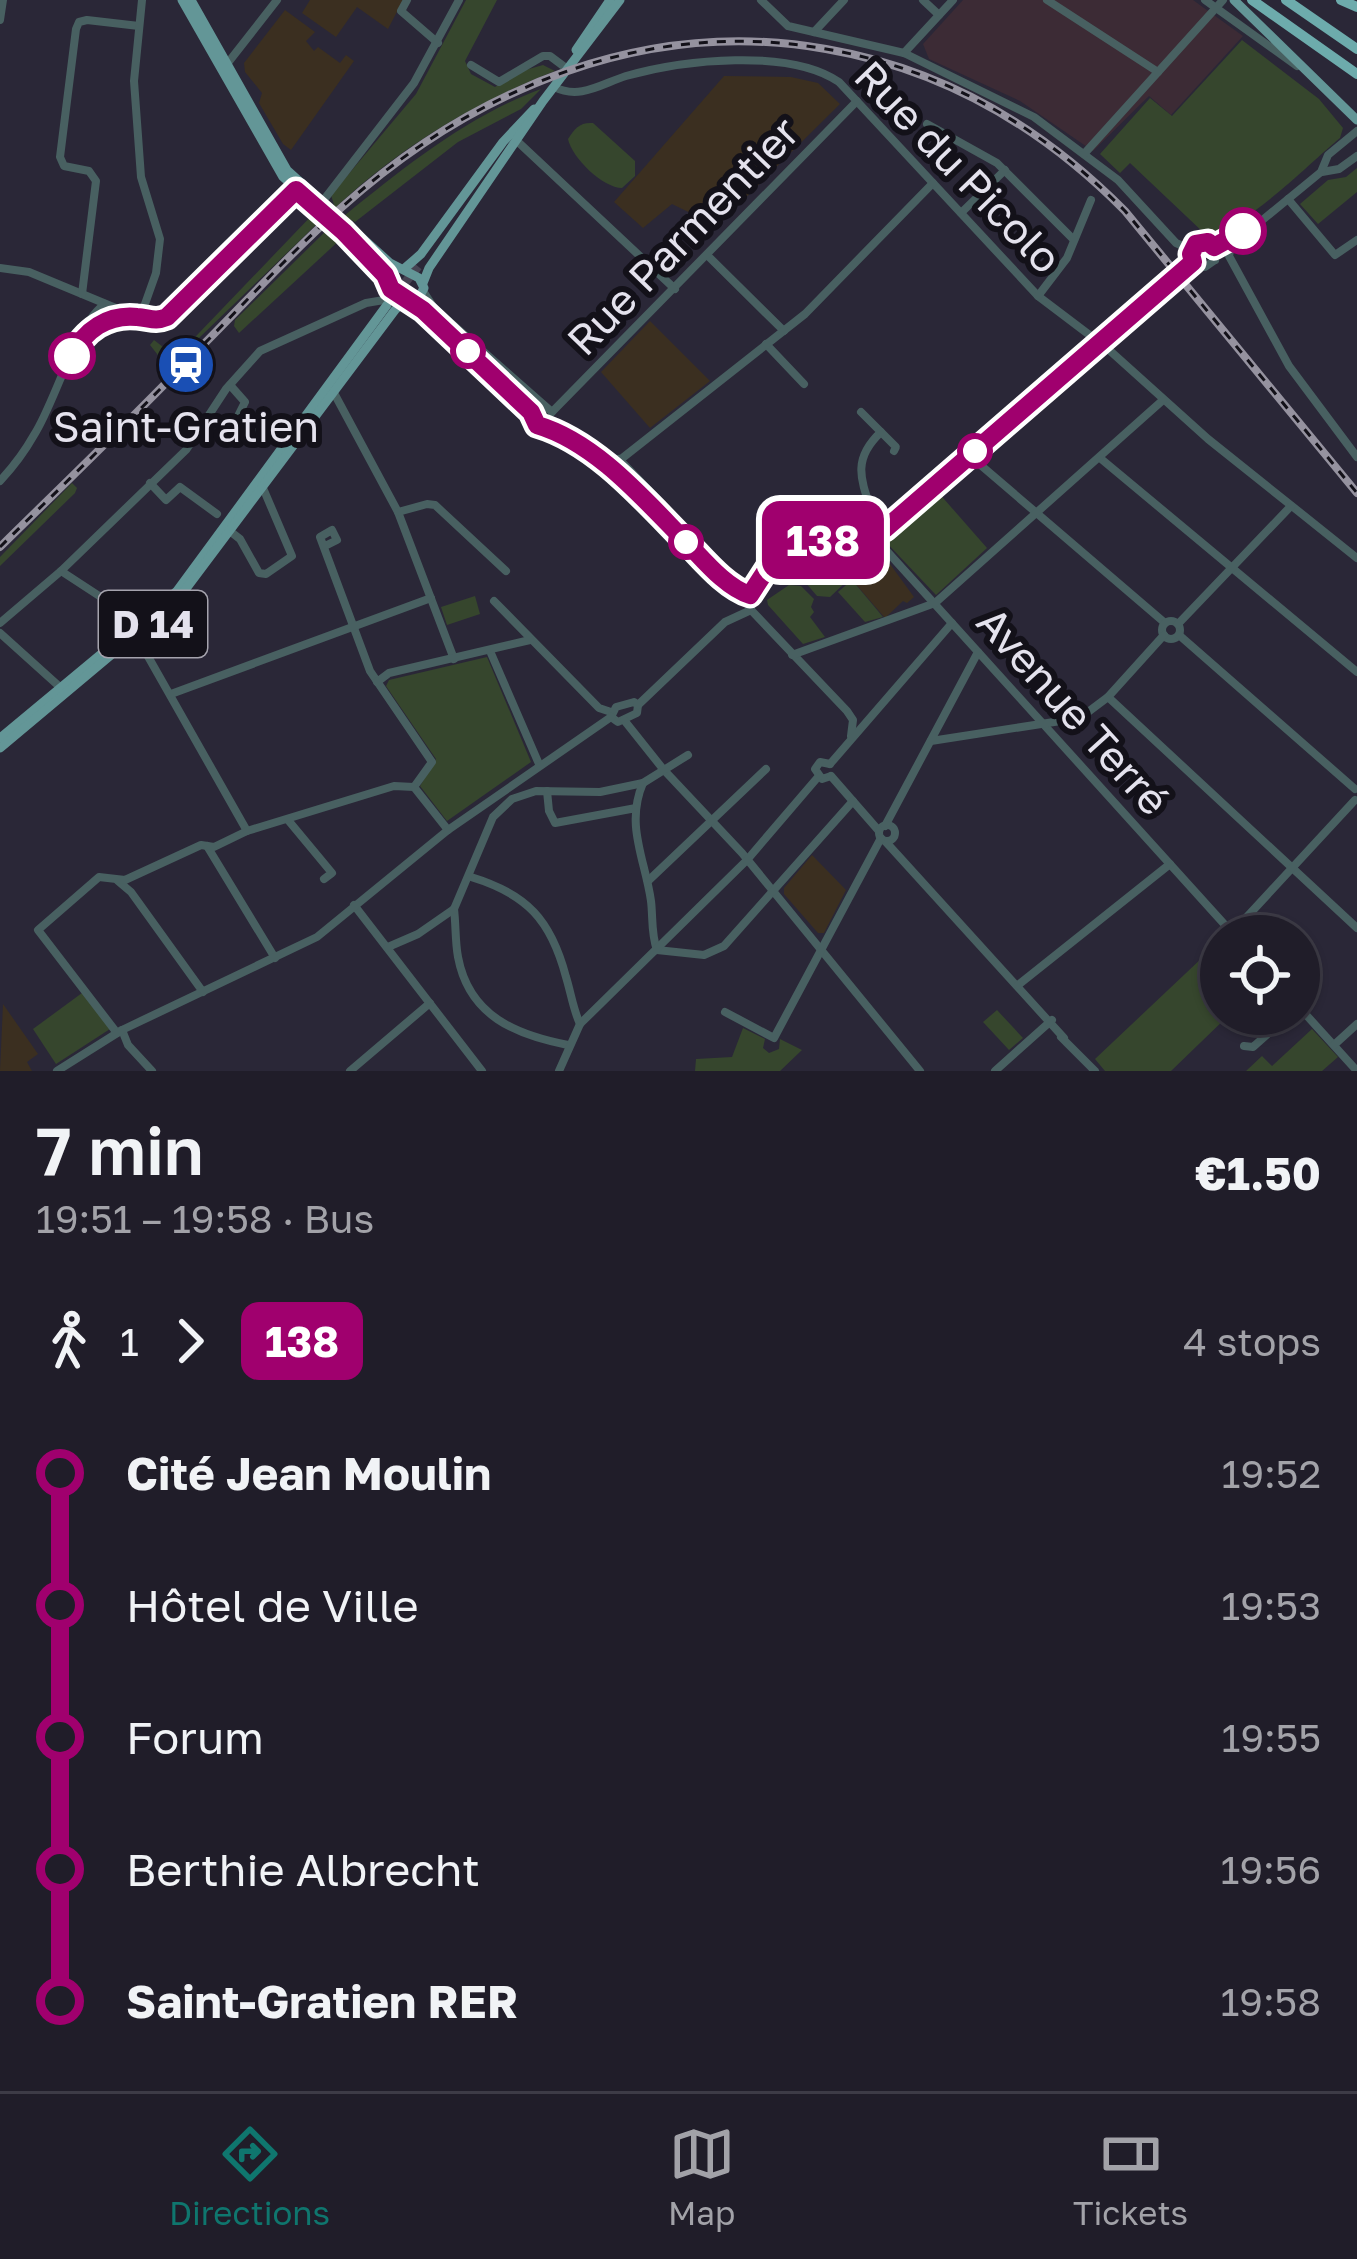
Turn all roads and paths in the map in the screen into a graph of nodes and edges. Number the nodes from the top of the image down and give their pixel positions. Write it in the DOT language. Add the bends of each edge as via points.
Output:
graph roads {
  1 [pos="3,0"];
  2 [pos="142,0"];
  3 [pos="186,0"];
  4 [pos="278,0"];
  5 [pos="407,0"];
  6 [pos="459,0"];
  7 [pos="620,0"];
  8 [pos="761,0"];
  9 [pos="844,0"];
  10 [pos="923,0"];
  11 [pos="953,0"];
  12 [pos="1047,0"];
  13 [pos="1205,0"];
  14 [pos="1234,0"];
  15 [pos="1252,0"];
  16 [pos="1286,0"];
  17 [pos="1341,0"];
  18 [pos="606,4"];
  19 [pos="1219,4"];
  20 [pos="1357,7"];
  21 [pos="939,15"];
  22 [pos="0,20"];
  23 [pos="139,26"];
  24 [pos="814,32"];
  25 [pos="438,43"];
  26 [pos="1357,49"];
  27 [pos="904,53"];
  28 [pos="225,65"];
  29 [pos="470,65"];
  30 [pos="568,65"];
  31 [pos="1158,72"];
  32 [pos="1357,74"];
  33 [pos="1312,77"];
  34 [pos="553,86"];
  35 [pos="542,101"];
  36 [pos="857,101"];
  37 [pos="1357,120"];
  38 [pos="520,123"];
  39 [pos="927,124"];
  40 [pos="1357,131"];
  41 [pos="518,141"];
  42 [pos="1084,154"];
  43 [pos="1357,156"];
  44 [pos="502,162"];
  45 [pos="1005,170"];
  46 [pos="1321,172"];
  47 [pos="933,184"];
  48 [pos="302,190"];
  49 [pos="1288,199"];
  50 [pos="1090,200"];
  51 [pos="319,205"];
  52 [pos="961,213"];
  53 [pos="1233,235"];
  54 [pos="1074,239"];
  55 [pos="1357,240"];
  56 [pos="1214,248"];
  57 [pos="1192,250"];
  58 [pos="708,256"];
  59 [pos="1229,256"];
  60 [pos="1215,260"];
  61 [pos="1191,264"];
  62 [pos="0,268"];
  63 [pos="403,268"];
  64 [pos="1236,271"];
  65 [pos="388,283"];
  66 [pos="423,287"];
  67 [pos="675,290"];
  68 [pos="85,295"];
  69 [pos="1038,296"];
  70 [pos="408,301"];
  71 [pos="387,304"];
  72 [pos="110,305"];
  73 [pos="103,317"];
  74 [pos="138,317"];
  75 [pos="784,331"];
  76 [pos="1098,341"];
  77 [pos="766,344"];
  78 [pos="489,356"];
  79 [pos="499,382"];
  80 [pos="804,384"];
  81 [pos="230,385"];
  82 [pos="334,393"];
  83 [pos="1163,400"];
  84 [pos="548,410"];
  85 [pos="861,412"];
  86 [pos="534,416"];
  87 [pos="552,427"];
  88 [pos="881,432"];
  89 [pos="275,440"];
  90 [pos="894,451"];
  91 [pos="970,456"];
  92 [pos="1357,457"];
  93 [pos="1100,458"];
  94 [pos="619,460"];
  95 [pos="610,468"];
  96 [pos="276,471"];
  97 [pos="0,481"];
  98 [pos="150,483"];
  99 [pos="259,488"];
  100 [pos="1291,506"];
  101 [pos="398,512"];
  102 [pos="217,514"];
  103 [pos="1037,514"];
  104 [pos="874,518"];
  105 [pos="894,521"];
  106 [pos="231,532"];
  107 [pos="862,535"];
  108 [pos="325,546"];
  109 [pos="1357,558"];
  110 [pos="1233,569"];
  111 [pos="62,571"];
  112 [pos="506,571"];
  113 [pos="431,598"];
  114 [pos="494,602"];
  115 [pos="744,602"];
  116 [pos="935,603"];
  117 [pos="952,622"];
  118 [pos="0,623"];
  119 [pos="1165,623"];
  120 [pos="1178,624"];
  121 [pos="356,625"];
  122 [pos="0,633"];
  123 [pos="135,633"];
  124 [pos="1164,635"];
  125 [pos="1179,635"];
  126 [pos="530,640"];
  127 [pos="490,651"];
  128 [pos="978,652"];
  129 [pos="792,655"];
  130 [pos="454,659"];
  131 [pos="1357,672"];
  132 [pos="376,682"];
  133 [pos="61,688"];
  134 [pos="171,694"];
  135 [pos="1108,697"];
  136 [pos="638,705"];
  137 [pos="599,708"];
  138 [pos="611,715"];
  139 [pos="624,720"];
  140 [pos="599,725"];
  141 [pos="1045,725"];
  142 [pos="0,738"];
  143 [pos="931,741"];
  144 [pos="848,742"];
  145 [pos="0,748"];
  146 [pos="688,755"];
  147 [pos="539,764"];
  148 [pos="830,764"];
  149 [pos="663,769"];
  150 [pos="766,769"];
  151 [pos="831,776"];
  152 [pos="818,777"];
  153 [pos="643,783"];
  154 [pos="414,787"];
  155 [pos="504,789"];
  156 [pos="547,791"];
  157 [pos="1356,795"];
  158 [pos="512,800"];
  159 [pos="853,801"];
  160 [pos="636,808"];
  161 [pos="288,820"];
  162 [pos="710,820"];
  163 [pos="448,830"];
  164 [pos="248,831"];
  165 [pos="885,835"];
  166 [pos="206,845"];
  167 [pos="747,860"];
  168 [pos="1170,864"];
  169 [pos="1293,869"];
  170 [pos="470,877"];
  171 [pos="324,879"];
  172 [pos="118,881"];
  173 [pos="648,881"];
  174 [pos="773,892"];
  175 [pos="354,904"];
  176 [pos="454,909"];
  177 [pos="1216,915"];
  178 [pos="1252,915"];
  179 [pos="1357,928"];
  180 [pos="388,947"];
  181 [pos="657,950"];
  182 [pos="819,950"];
  183 [pos="275,958"];
  184 [pos="1018,985"];
  185 [pos="203,992"];
  186 [pos="430,1003"];
  187 [pos="725,1012"];
  188 [pos="1050,1022"];
  189 [pos="580,1024"];
  190 [pos="1357,1024"];
  191 [pos="1320,1030"];
  192 [pos="120,1031"];
  193 [pos="1266,1035"];
  194 [pos="568,1045"];
  195 [pos="1244,1046"];
  196 [pos="1334,1046"];
  197 [pos="71,1062"];
  198 [pos="56,1071"];
  199 [pos="77,1071"];
  200 [pos="152,1071"];
  201 [pos="350,1071"];
  202 [pos="482,1071"];
  203 [pos="559,1071"];
  204 [pos="919,1071"];
  205 [pos="995,1071"];
  206 [pos="1095,1071"];
  207 [pos="1357,1071"];
  1 -- 22 [label="street"];
  2 -- 23 [label="street"];
  3 -- 28 [label="main road"];
  4 -- 28 [label="street"];
  5 -- 25 [label="street" via="401,11"];
  6 -- 25 [label="street"];
  7 -- 18 [label="main road"];
  8 -- 24 [label="street" via="784,24"];
  9 -- 24 [label="street"];
  10 -- 21 [label="street"];
  11 -- 21 [label="street"];
  12 -- 31 [label="street"];
  13 -- 19 [label="street"];
  14 -- 33 [label="main road"];
  15 -- 32 [label="highway"];
  16 -- 26 [label="highway"];
  17 -- 20 [label="highway"];
  18 -- 30 [label="main road"];
  19 -- 31 [label="street"];
  19 -- 33 [label="street"];
  21 -- 27 [label="street"];
  23 -- 68 [label="street" via="87,20 76,28 60,157 96,181"];
  23 -- 74 [label="street" via="141,177 160,239"];
  24 -- 27 [label="street"];
  25 -- 51 [label="street"];
  27 -- 42 [label="street" via="1034,117"];
  28 -- 48 [label="main road" via="271,159"];
  29 -- 30 [label="street" via="499,82 543,56"];
  30 -- 34 [label="main road"];
  31 -- 42 [label="street"];
  33 -- 37 [label="main road"];
  34 -- 35 [label="main road"];
  34 -- 36 [label="street, Rue du Picolo" via="582,92 655,70 773,61 823,71"];
  35 -- 38 [label="main road"];
  35 -- 41 [label="main road"];
  36 -- 47 [label="street, Rue du Picolo"];
  36 -- 58 [label="street, Rue Parmentier"];
  38 -- 44 [label="main road" via="421,266"];
  38 -- 63 [label="main road"];
  39 -- 45 [label="street"];
  40 -- 46 [label="street"];
  41 -- 44 [label="main road"];
  41 -- 67 [label="street"];
  42 -- 57 [label="street"];
  43 -- 46 [label="street"];
  44 -- 66 [label="main road"];
  45 -- 52 [label="street"];
  45 -- 54 [label="street"];
  46 -- 49 [label="street"];
  47 -- 52 [label="street, Rue du Picolo"];
  47 -- 75 [label="street"];
  48 -- 51 [label="main road"];
  48 -- 74 [label="street" via="167,317"];
  49 -- 53 [label="street"];
  49 -- 55 [label="street" via="1335,255"];
  50 -- 54 [label="street"];
  51 -- 63 [label="main road"];
  51 -- 65 [label="main road"];
  52 -- 69 [label="street, Rue du Picolo"];
  53 -- 56 [label="street"];
  53 -- 59 [label="street"];
  54 -- 69 [label="street"];
  56 -- 57 [label="street" via="1204,242"];
  56 -- 59 [label="street"];
  56 -- 60 [label="street"];
  57 -- 61 [label="street"];
  58 -- 67 [label="street, Rue Parmentier"];
  58 -- 75 [label="street"];
  59 -- 64 [label="street"];
  60 -- 61 [label="street"];
  60 -- 64 [label="street"];
  61 -- 76 [label="street, bridge"];
  62 -- 68 [label="street"];
  63 -- 65 [label="main road"];
  63 -- 66 [label="main road"];
  64 -- 92 [label="street" via="1289,366"];
  65 -- 70 [label="main road"];
  65 -- 71 [label="main road, D 14"];
  66 -- 70 [label="main road"];
  66 -- 78 [label="street" via="434,308"];
  67 -- 84 [label="street, Rue Parmentier"];
  68 -- 72 [label="street"];
  68 -- 73 [label="street"];
  69 -- 76 [label="street, Rue du Picolo"];
  70 -- 79 [label="street"];
  70 -- 82 [label="main road, D 14"];
  71 -- 81 [label="street" via="366,303 260,351"];
  71 -- 96 [label="main road, D 14"];
  71 -- 99 [label="main road, D 14"];
  72 -- 73 [label="street"];
  72 -- 73 [label="street"];
  72 -- 74 [label="street"];
  73 -- 74 [label="street"];
  73 -- 97 [label="street" via="85,333 36,434"];
  75 -- 77 [label="street"];
  76 -- 83 [label="street, Rue du Picolo"];
  76 -- 91 [label="street"];
  77 -- 80 [label="street"];
  77 -- 94 [label="street"];
  78 -- 79 [label="street"];
  78 -- 84 [label="street"];
  79 -- 86 [label="street"];
  81 -- 89 [label="street" via="245,402 239,414"];
  81 -- 98 [label="street" via="194,441"];
  82 -- 96 [label="main road, D 14"];
  82 -- 101 [label="street"];
  83 -- 93 [label="street"];
  83 -- 100 [label="street, Rue du Picolo"];
  84 -- 86 [label="street, Rue Parmentier"];
  84 -- 87 [label="street"];
  85 -- 88 [label="street"];
  86 -- 87 [label="street" via="537,425"];
  87 -- 95 [label="street"];
  88 -- 90 [label="street"];
  88 -- 104 [label="street" via="861,462"];
  91 -- 103 [label="street"];
  91 -- 105 [label="street"];
  93 -- 103 [label="street"];
  93 -- 110 [label="street"];
  94 -- 95 [label="street"];
  94 -- 115 [label="street"];
  95 -- 115 [label="street"];
  96 -- 99 [label="main road, D 14"];
  98 -- 102 [label="street" via="166,500 180,487"];
  98 -- 111 [label="street"];
  99 -- 106 [label="main road, D 14"];
  99 -- 106 [label="street" via="292,550 286,562 259,573"];
  99 -- 123 [label="main road"];
  100 -- 109 [label="street, Rue du Picolo"];
  100 -- 110 [label="street"];
  101 -- 112 [label="street" via="435,505"];
  101 -- 113 [label="street"];
  103 -- 116 [label="street"];
  103 -- 119 [label="street"];
  104 -- 105 [label="street"];
  104 -- 107 [label="street"];
  105 -- 107 [label="street"];
  106 -- 123 [label="main road, D 14" via="179,598"];
  107 -- 115 [label="street" via="780,549"];
  107 -- 116 [label="street, Avenue Terré" via="875,538"];
  108 -- 121 [label="street"];
  110 -- 120 [label="street"];
  110 -- 131 [label="street"];
  111 -- 118 [label="street"];
  111 -- 123 [label="street" via="115,607"];
  113 -- 121 [label="street"];
  113 -- 130 [label="street"];
  114 -- 126 [label="street"];
  115 -- 129 [label="street"];
  115 -- 136 [label="street"];
  116 -- 117 [label="street, Avenue Terré"];
  116 -- 129 [label="street"];
  117 -- 128 [label="street, Avenue Terré"];
  117 -- 144 [label="street"];
  119 -- 120 [label="street"];
  119 -- 124 [label="street"];
  120 -- 125 [label="street"];
  121 -- 132 [label="street"];
  121 -- 134 [label="street"];
  122 -- 133 [label="street"];
  123 -- 133 [label="main road"];
  123 -- 134 [label="street"];
  123 -- 145 [label="main road, D 14"];
  124 -- 125 [label="street"];
  124 -- 135 [label="street"];
  125 -- 157 [label="street"];
  126 -- 127 [label="street"];
  126 -- 137 [label="street"];
  127 -- 130 [label="street"];
  127 -- 147 [label="street"];
  128 -- 141 [label="street, Avenue Terré"];
  128 -- 143 [label="street"];
  129 -- 144 [label="street" via="852,717"];
  130 -- 132 [label="street"];
  132 -- 154 [label="street" via="432,762"];
  133 -- 142 [label="main road"];
  134 -- 164 [label="street"];
  135 -- 141 [label="street" via="1079,718"];
  135 -- 169 [label="street"];
  136 -- 138 [label="street" via="624,703"];
  136 -- 139 [label="street"];
  137 -- 138 [label="street"];
  137 -- 140 [label="street"];
  138 -- 139 [label="street"];
  138 -- 140 [label="street"];
  139 -- 149 [label="street"];
  140 -- 147 [label="street"];
  141 -- 143 [label="street"];
  141 -- 168 [label="street, Avenue Terré"];
  143 -- 165 [label="street"];
  144 -- 148 [label="street"];
  146 -- 149 [label="street"];
  147 -- 155 [label="street"];
  148 -- 151 [label="street"];
  148 -- 152 [label="street" via="817,765"];
  149 -- 153 [label="street"];
  149 -- 162 [label="street"];
  150 -- 162 [label="street"];
  151 -- 152 [label="street"];
  151 -- 159 [label="street"];
  152 -- 167 [label="street"];
  153 -- 156 [label="street"];
  153 -- 160 [label="street"];
  154 -- 161 [label="street" via="368,791"];
  154 -- 163 [label="street"];
  155 -- 158 [label="street"];
  155 -- 163 [label="street"];
  156 -- 158 [label="street"];
  156 -- 160 [label="street" via="556,823"];
  157 -- 169 [label="street"];
  158 -- 170 [label="street" via="494,817"];
  159 -- 165 [label="street"];
  159 -- 174 [label="street"];
  160 -- 173 [label="street" via="634,834"];
  161 -- 164 [label="street"];
  161 -- 171 [label="street" via="332,873"];
  162 -- 167 [label="street"];
  162 -- 173 [label="street"];
  163 -- 175 [label="street"];
  164 -- 166 [label="street"];
  165 -- 182 [label="street"];
  165 -- 184 [label="street"];
  166 -- 172 [label="street"];
  166 -- 183 [label="street"];
  167 -- 174 [label="street"];
  167 -- 181 [label="street"];
  168 -- 177 [label="street, Avenue Terré"];
  168 -- 184 [label="street"];
  169 -- 178 [label="street"];
  169 -- 179 [label="street"];
  170 -- 176 [label="street"];
  170 -- 189 [label="street" via="514,893 538,914"];
  172 -- 185 [label="street"];
  172 -- 192 [label="street" via="99,877 41,925 40,936"];
  173 -- 181 [label="street"];
  174 -- 181 [label="street" via="714,952"];
  174 -- 182 [label="street"];
  175 -- 180 [label="street"];
  175 -- 183 [label="street" via="317,937"];
  176 -- 180 [label="street"];
  176 -- 194 [label="street" via="458,957 477,1000 513,1032"];
  180 -- 186 [label="street"];
  181 -- 189 [label="street"];
  182 -- 187 [label="street" via="774,1038"];
  182 -- 204 [label="street"];
  183 -- 185 [label="street"];
  184 -- 188 [label="street"];
  185 -- 192 [label="street"];
  186 -- 201 [label="street"];
  186 -- 202 [label="street"];
  188 -- 205 [label="street"];
  188 -- 206 [label="street"];
  189 -- 194 [label="street"];
  190 -- 196 [label="street"];
  191 -- 196 [label="street"];
  192 -- 197 [label="street"];
  192 -- 200 [label="street"];
  193 -- 195 [label="street"];
  194 -- 203 [label="street"];
  196 -- 207 [label="street"];
  197 -- 198 [label="street"];
  197 -- 199 [label="street"];
}
